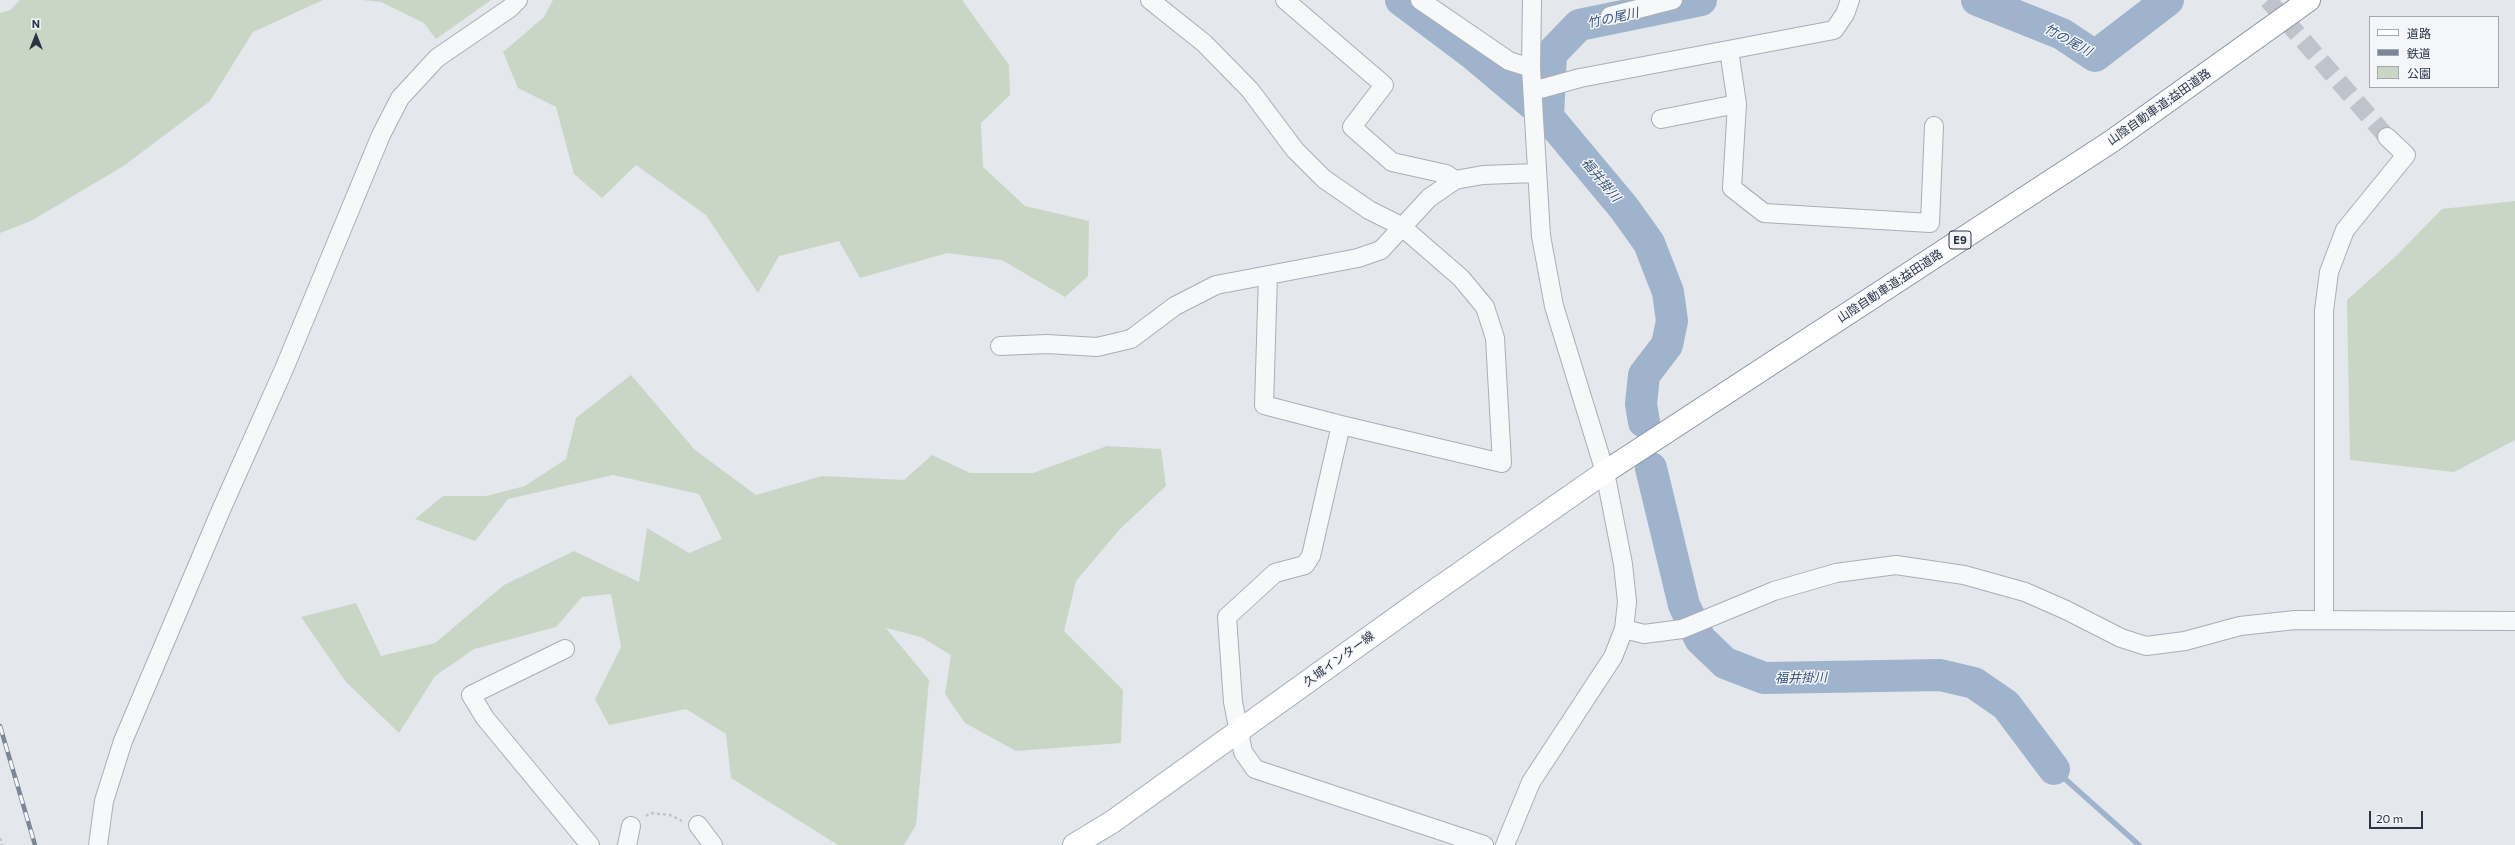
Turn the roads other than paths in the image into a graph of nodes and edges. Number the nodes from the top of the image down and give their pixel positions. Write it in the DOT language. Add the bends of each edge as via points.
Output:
graph roads {
  1 [pos="518,0"];
  2 [pos="1150,0"];
  3 [pos="1284,0"];
  4 [pos="1420,0"];
  5 [pos="1532,0"];
  6 [pos="1673,0"];
  7 [pos="1850,0"];
  8 [pos="2309,0"];
  9 [pos="1610,16"];
  10 [pos="1729,50"];
  11 [pos="1531,68"];
  12 [pos="1533,91"];
  13 [pos="1736,104"];
  14 [pos="1661,119"];
  15 [pos="1934,126"];
  16 [pos="2387,137"];
  17 [pos="1536,173"];
  18 [pos="1456,180"];
  19 [pos="1401,226"];
  20 [pos="1268,275"];
  21 [pos="1000,346"];
  22 [pos="1341,425"];
  23 [pos="1605,472"];
  24 [pos="2324,620"];
  25 [pos="2515,621"];
  26 [pos="1624,630"];
  27 [pos="566,649"];
  28 [pos="1239,731"];
  29 [pos="698,825"];
  30 [pos="631,826"];
  31 [pos="98,845"];
  32 [pos="590,845"];
  33 [pos="627,845"];
  34 [pos="713,845"];
  35 [pos="1074,845"];
  36 [pos="1484,845"];
  37 [pos="1505,845"];
  1 -- 31 [label="street" via="437,58 400,98 381,135 284,369 123,741 104,801"];
  2 -- 19 [label="street" via="1204,43 1250,90 1296,150 1324,179 1369,210"];
  3 -- 18 [label="street" via="1384,85 1352,127 1392,162 1446,174"];
  4 -- 11 [label="street" via="1509,61"];
  5 -- 11 [label="street"];
  6 -- 9 [label="street"];
  7 -- 10 [label="street" via="1845,14 1834,30"];
  8 -- 23 [label="main road, 山陰自動車道;益田道路 / E9" via="2112,141"];
  10 -- 12 [label="street" via="1580,78"];
  10 -- 13 [label="street"];
  11 -- 12 [label="street"];
  12 -- 17 [label="street"];
  13 -- 14 [label="street"];
  13 -- 15 [label="street" via="1732,188 1764,213 1930,223"];
  16 -- 24 [label="street" via="2406,155 2345,230 2329,272 2324,311"];
  17 -- 18 [label="street" via="1483,175"];
  17 -- 23 [label="street" via="1541,236 1554,306"];
  18 -- 19 [label="street" via="1429,198"];
  19 -- 20 [label="street" via="1381,250 1358,258"];
  19 -- 22 [label="street" via="1461,278 1485,307 1495,338 1502,463"];
  20 -- 21 [label="street" via="1216,285 1175,306 1131,339 1097,347 1047,344"];
  20 -- 22 [label="street" via="1264,405"];
  22 -- 28 [label="street" via="1311,556 1305,566 1275,573 1226,617 1233,702"];
  23 -- 26 [label="street" via="1623,564 1627,602"];
  23 -- 28 [label="main road, 久城インター線"];
  24 -- 25 [label="street"];
  24 -- 26 [label="street" via="2295,620 2240,626 2185,641 2146,646 2121,638 2024,592 1964,575 1896,566 1836,573 1774,591 1682,629 1644,634"];
  26 -- 37 [label="street" via="1609,664 1531,782"];
  27 -- 32 [label="street" via="472,695 485,718"];
  28 -- 35 [label="main road, 久城インター線" via="1112,822"];
  28 -- 36 [label="street" via="1243,752 1255,769"];
  29 -- 34 [label="street"];
  30 -- 33 [label="street"];
}
